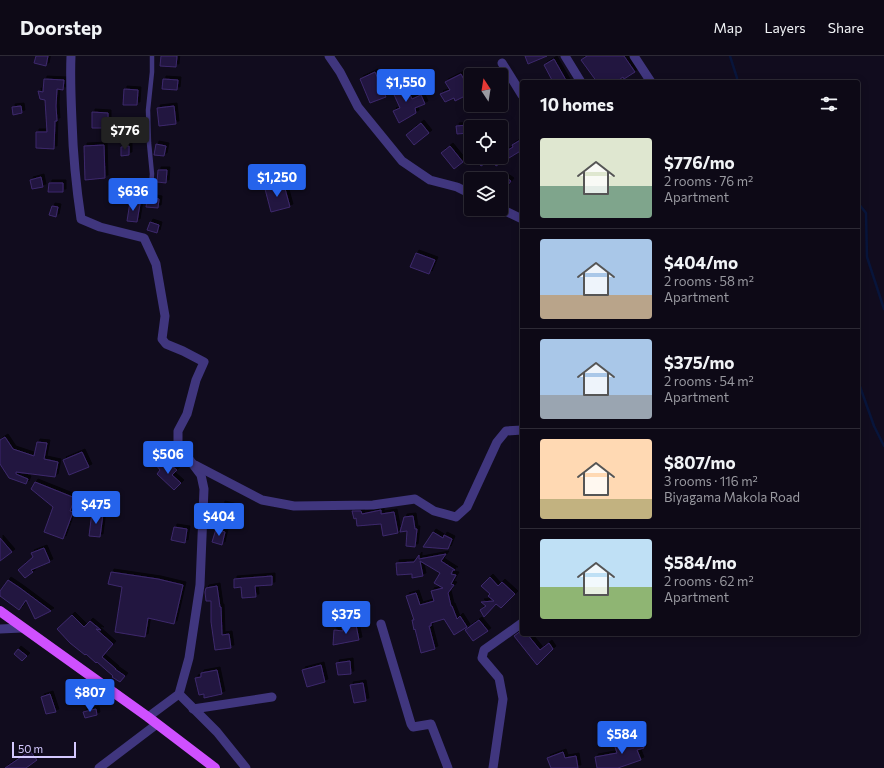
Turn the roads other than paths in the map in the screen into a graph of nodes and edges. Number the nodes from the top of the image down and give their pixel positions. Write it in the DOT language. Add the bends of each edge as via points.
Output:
graph roads {
  1 [pos="71,56"];
  2 [pos="152,56"];
  3 [pos="329,56"];
  4 [pos="565,56"];
  5 [pos="634,56"];
  6 [pos="502,63"];
  7 [pos="580,80"];
  8 [pos="650,80"];
  9 [pos="520,92"];
  10 [pos="464,190"];
  11 [pos="150,198"];
  12 [pos="508,212"];
  13 [pos="520,218"];
  14 [pos="520,430"];
  15 [pos="192,463"];
  16 [pos="0,611"];
  17 [pos="381,624"];
  18 [pos="520,624"];
  19 [pos="22,628"];
  20 [pos="0,629"];
  21 [pos="179,694"];
  22 [pos="272,697"];
  23 [pos="193,709"];
  24 [pos="148,717"];
  25 [pos="157,724"];
  26 [pos="99,768"];
  27 [pos="215,768"];
  28 [pos="246,768"];
  29 [pos="448,768"];
  30 [pos="493,768"];
  1 -- 15 [label="street" via="73,150 81,218 144,238 156,264 165,316 162,339 166,344 204,362 196,380 187,414 178,431 178,448"];
  2 -- 11 [label="lane" via="148,110 152,174"];
  3 -- 10 [label="street" via="358,108 402,161 430,180"];
  4 -- 7 [label="street"];
  5 -- 8 [label="street"];
  6 -- 9 [label="street"];
  12 -- 13 [label="street"];
  14 -- 15 [label="street" via="506,431 497,442 467,507 456,517 434,510 415,499 373,505 294,506 262,500"];
  15 -- 21 [label="street" via="201,475 204,489 200,585 189,658"];
  16 -- 19 [label="main road"];
  17 -- 29 [label="street" via="411,724 416,728 431,724"];
  18 -- 30 [label="street" via="482,654 482,658 499,678 503,699"];
  19 -- 20 [label="street"];
  19 -- 24 [label="main road"];
  21 -- 23 [label="street"];
  21 -- 24 [label="street"];
  22 -- 23 [label="street"];
  23 -- 28 [label="street" via="217,732"];
  24 -- 25 [label="main road"];
  25 -- 26 [label="street"];
  25 -- 27 [label="main road"];
}
